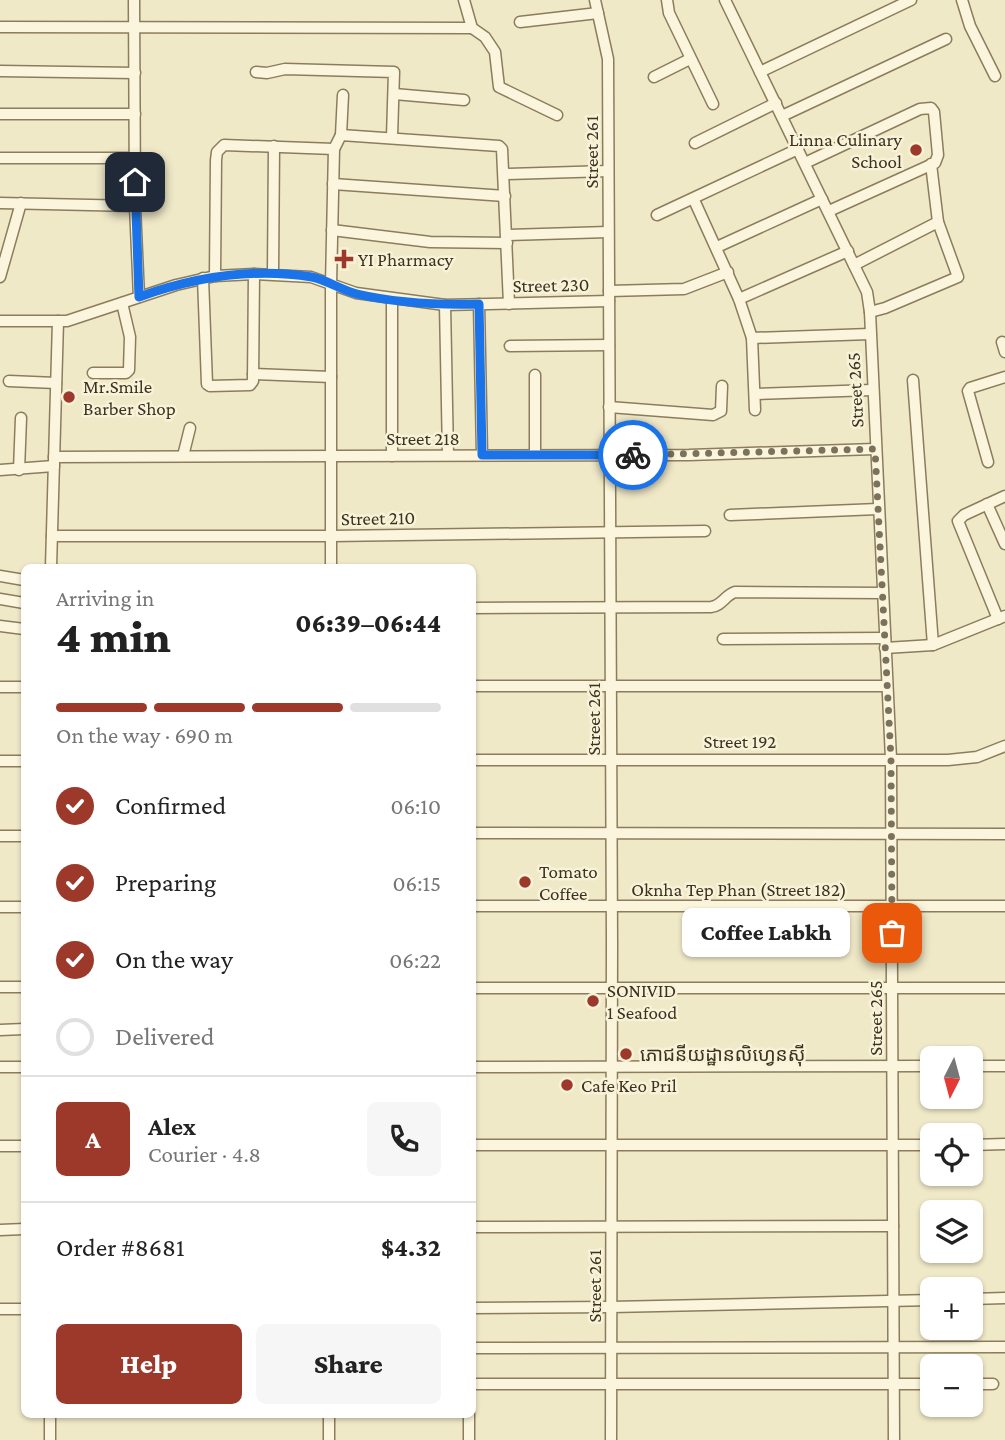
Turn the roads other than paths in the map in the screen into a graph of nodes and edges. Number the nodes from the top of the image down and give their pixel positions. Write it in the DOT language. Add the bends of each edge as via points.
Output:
graph roads {
  1 [pos="134,0"];
  2 [pos="464,0"];
  3 [pos="595,0"];
  4 [pos="667,0"];
  5 [pos="726,0"];
  6 [pos="911,0"];
  7 [pos="962,0"];
  8 [pos="598,13"];
  9 [pos="520,22"];
  10 [pos="0,27"];
  11 [pos="135,27"];
  12 [pos="472,28"];
  13 [pos="946,39"];
  14 [pos="690,59"];
  15 [pos="0,71"];
  16 [pos="256,72"];
  17 [pos="760,72"];
  18 [pos="135,73"];
  19 [pos="995,76"];
  20 [pos="654,77"];
  21 [pos="394,94"];
  22 [pos="343,95"];
  23 [pos="464,100"];
  24 [pos="776,103"];
  25 [pos="713,104"];
  26 [pos="0,114"];
  27 [pos="135,114"];
  28 [pos="557,114"];
  29 [pos="782,117"];
  30 [pos="341,135"];
  31 [pos="392,137"];
  32 [pos="695,143"];
  33 [pos="274,146"];
  34 [pos="334,149"];
  35 [pos="798,149"];
  36 [pos="0,158"];
  37 [pos="135,158"];
  38 [pos="805,163"];
  39 [pos="931,164"];
  40 [pos="608,171"];
  41 [pos="504,174"];
  42 [pos="333,184"];
  43 [pos="505,196"];
  44 [pos="822,199"];
  45 [pos="694,200"];
  46 [pos="0,203"];
  47 [pos="21,203"];
  48 [pos="135,206"];
  49 [pos="829,211"];
  50 [pos="657,215"];
  51 [pos="937,222"];
  52 [pos="332,230"];
  53 [pos="608,232"];
  54 [pos="507,239"];
  55 [pos="717,247"];
  56 [pos="848,251"];
  57 [pos="854,265"];
  58 [pos="728,272"];
  59 [pos="254,274"];
  60 [pos="273,274"];
  61 [pos="215,276"];
  62 [pos="0,277"];
  63 [pos="203,278"];
  64 [pos="331,284"];
  65 [pos="609,296"];
  66 [pos="139,297"];
  67 [pos="391,299"];
  68 [pos="739,299"];
  69 [pos="122,303"];
  70 [pos="479,304"];
  71 [pos="509,304"];
  72 [pos="445,305"];
  73 [pos="870,312"];
  74 [pos="0,321"];
  75 [pos="58,321"];
  76 [pos="870,334"];
  77 [pos="752,338"];
  78 [pos="510,345"];
  79 [pos="609,345"];
  80 [pos="93,373"];
  81 [pos="253,374"];
  82 [pos="535,375"];
  83 [pos="331,377"];
  84 [pos="1005,377"];
  85 [pos="913,380"];
  86 [pos="9,381"];
  87 [pos="57,383"];
  88 [pos="722,386"];
  89 [pos="872,390"];
  90 [pos="755,394"];
  91 [pos="609,407"];
  92 [pos="755,410"];
  93 [pos="21,418"];
  94 [pos="190,428"];
  95 [pos="875,449"];
  96 [pos="482,455"];
  97 [pos="535,455"];
  98 [pos="610,455"];
  99 [pos="183,456"];
  100 [pos="331,456"];
  101 [pos="392,456"];
  102 [pos="448,456"];
  103 [pos="54,462"];
  104 [pos="988,463"];
  105 [pos="0,470"];
  106 [pos="19,470"];
  107 [pos="1005,496"];
  108 [pos="987,504"];
  109 [pos="878,509"];
  110 [pos="730,515"];
  111 [pos="610,531"];
  112 [pos="705,531"];
  113 [pos="52,536"];
  114 [pos="331,536"];
  115 [pos="1005,544"];
  116 [pos="51,564"];
  117 [pos="331,564"];
  118 [pos="0,576"];
  119 [pos="21,580"];
  120 [pos="883,593"];
  121 [pos="0,599"];
  122 [pos="21,602"];
  123 [pos="610,607"];
  124 [pos="476,608"];
  125 [pos="1002,617"];
  126 [pos="0,626"];
  127 [pos="21,629"];
  128 [pos="723,639"];
  129 [pos="885,643"];
  130 [pos="933,645"];
  131 [pos="476,686"];
  132 [pos="611,686"];
  133 [pos="887,686"];
  134 [pos="0,687"];
  135 [pos="21,687"];
  136 [pos="1005,746"];
  137 [pos="611,759"];
  138 [pos="891,759"];
  139 [pos="476,760"];
  140 [pos="0,761"];
  141 [pos="21,761"];
  142 [pos="476,833"];
  143 [pos="611,833"];
  144 [pos="891,833"];
  145 [pos="1005,834"];
  146 [pos="0,836"];
  147 [pos="21,836"];
  148 [pos="476,906"];
  149 [pos="611,906"];
  150 [pos="892,906"];
  151 [pos="1005,906"];
  152 [pos="0,907"];
  153 [pos="21,907"];
  154 [pos="0,987"];
  155 [pos="21,987"];
  156 [pos="476,988"];
  157 [pos="611,988"];
  158 [pos="892,988"];
  159 [pos="1005,988"];
  160 [pos="0,1030"];
  161 [pos="21,1030"];
  162 [pos="892,1066"];
  163 [pos="920,1066"];
  164 [pos="984,1066"];
  165 [pos="1005,1066"];
  166 [pos="0,1067"];
  167 [pos="21,1067"];
  168 [pos="476,1067"];
  169 [pos="611,1067"];
  170 [pos="1005,1144"];
  171 [pos="611,1145"];
  172 [pos="893,1145"];
  173 [pos="920,1145"];
  174 [pos="983,1145"];
  175 [pos="0,1146"];
  176 [pos="21,1146"];
  177 [pos="476,1146"];
  178 [pos="893,1226"];
  179 [pos="476,1227"];
  180 [pos="611,1227"];
  181 [pos="21,1229"];
  182 [pos="0,1230"];
  183 [pos="1005,1298"];
  184 [pos="983,1299"];
  185 [pos="920,1300"];
  186 [pos="894,1301"];
  187 [pos="611,1307"];
  188 [pos="476,1308"];
  189 [pos="0,1309"];
  190 [pos="21,1309"];
  191 [pos="1005,1347"];
  192 [pos="476,1348"];
  193 [pos="611,1348"];
  194 [pos="894,1348"];
  195 [pos="476,1384"];
  196 [pos="611,1384"];
  197 [pos="894,1384"];
  198 [pos="920,1384"];
  199 [pos="983,1384"];
  200 [pos="993,1384"];
  201 [pos="50,1418"];
  202 [pos="330,1418"];
  203 [pos="469,1418"];
  204 [pos="50,1440"];
  205 [pos="329,1440"];
  206 [pos="469,1440"];
  207 [pos="611,1440"];
  208 [pos="894,1440"];
  1 -- 11 [label="street"];
  2 -- 12 [label="street, Street 261"];
  3 -- 8 [label="street, Street 261"];
  4 -- 14 [label="street"];
  5 -- 17 [label="street, Street 265"];
  6 -- 17 [label="street"];
  7 -- 19 [label="street"];
  8 -- 9 [label="street"];
  8 -- 40 [label="street, Street 261" via="608,59"];
  10 -- 11 [label="street"];
  11 -- 12 [label="street"];
  11 -- 18 [label="street"];
  12 -- 28 [label="street, Street 261" via="495,51 499,87"];
  13 -- 29 [label="street"];
  14 -- 20 [label="street"];
  14 -- 25 [label="street"];
  15 -- 18 [label="street"];
  16 -- 21 [label="street" via="394,72"];
  17 -- 24 [label="street, Street 265"];
  18 -- 27 [label="street"];
  21 -- 23 [label="street"];
  21 -- 31 [label="street"];
  22 -- 30 [label="street"];
  24 -- 29 [label="street, Street 265"];
  24 -- 32 [label="street"];
  26 -- 27 [label="street"];
  27 -- 37 [label="street"];
  29 -- 35 [label="street, Street 265"];
  30 -- 31 [label="street"];
  30 -- 34 [label="street"];
  31 -- 41 [label="street" via="499,146 504,151"];
  33 -- 34 [label="street"];
  33 -- 60 [label="street"];
  33 -- 61 [label="street" via="224,145 217,152"];
  34 -- 42 [label="street"];
  35 -- 38 [label="street, Street 265"];
  35 -- 45 [label="street"];
  36 -- 37 [label="street"];
  37 -- 48 [label="street"];
  38 -- 39 [label="street" via="931,108 937,155"];
  38 -- 44 [label="street, Street 265"];
  39 -- 49 [label="street"];
  39 -- 51 [label="street"];
  40 -- 41 [label="street"];
  40 -- 53 [label="street, Street 261"];
  41 -- 43 [label="street"];
  42 -- 43 [label="street"];
  42 -- 52 [label="street"];
  43 -- 54 [label="street"];
  44 -- 49 [label="street, Street 265"];
  44 -- 55 [label="street"];
  45 -- 50 [label="street"];
  45 -- 55 [label="street"];
  46 -- 47 [label="street"];
  47 -- 48 [label="street"];
  47 -- 62 [label="street"];
  48 -- 66 [label="street"];
  49 -- 56 [label="street, Street 265"];
  51 -- 57 [label="street"];
  51 -- 73 [label="street" via="958,276"];
  52 -- 54 [label="street" via="430,242"];
  52 -- 64 [label="street"];
  53 -- 54 [label="street"];
  53 -- 65 [label="street, Street 261"];
  54 -- 71 [label="street"];
  55 -- 58 [label="street"];
  56 -- 57 [label="street, Street 265"];
  56 -- 68 [label="street"];
  57 -- 73 [label="street, Street 265" via="867,292"];
  58 -- 65 [label="street, Street 230" via="684,289"];
  58 -- 68 [label="street"];
  59 -- 60 [label="street, Street 230"];
  59 -- 61 [label="street, Street 230"];
  59 -- 81 [label="street"];
  60 -- 64 [label="street, Street 230" via="311,277"];
  61 -- 63 [label="street, Street 230"];
  63 -- 66 [label="street, Street 230"];
  63 -- 81 [label="street" via="207,384 250,385"];
  64 -- 67 [label="street, Street 230"];
  64 -- 83 [label="street"];
  65 -- 71 [label="street, Street 230"];
  65 -- 79 [label="street, Street 261"];
  66 -- 69 [label="street, Street 230"];
  67 -- 72 [label="street, Street 230"];
  67 -- 101 [label="street"];
  68 -- 77 [label="street"];
  69 -- 75 [label="street, Street 230"];
  69 -- 80 [label="street" via="130,337 129,370"];
  70 -- 71 [label="street, Street 230"];
  70 -- 72 [label="street, Street 230"];
  70 -- 96 [label="street"];
  72 -- 102 [label="street"];
  73 -- 76 [label="street, Street 265"];
  74 -- 75 [label="street, Street 230"];
  75 -- 87 [label="street"];
  76 -- 77 [label="street"];
  76 -- 89 [label="street, Street 265"];
  77 -- 90 [label="street"];
  78 -- 79 [label="street"];
  79 -- 91 [label="street, Street 261"];
  81 -- 83 [label="street"];
  82 -- 97 [label="street"];
  83 -- 100 [label="street"];
  84 -- 104 [label="street" via="968,391"];
  85 -- 130 [label="street"];
  86 -- 87 [label="street"];
  87 -- 103 [label="street"];
  88 -- 91 [label="street" via="722,411 713,415"];
  89 -- 90 [label="street"];
  89 -- 95 [label="street, Street 265"];
  90 -- 92 [label="street"];
  91 -- 98 [label="street, Street 261"];
  93 -- 106 [label="street"];
  94 -- 99 [label="street"];
  95 -- 98 [label="street, Street 218"];
  95 -- 109 [label="street, Street 265"];
  96 -- 97 [label="street, Street 218"];
  96 -- 102 [label="street, Street 218"];
  97 -- 98 [label="street, Street 218"];
  98 -- 111 [label="street, Street 261"];
  99 -- 100 [label="street, Street 218"];
  99 -- 103 [label="street, Street 218"];
  100 -- 101 [label="street, Street 218"];
  100 -- 114 [label="street"];
  101 -- 102 [label="street, Street 218"];
  103 -- 106 [label="street, Street 218"];
  103 -- 113 [label="street"];
  105 -- 106 [label="street, Street 218"];
  107 -- 108 [label="street"];
  108 -- 115 [label="street"];
  108 -- 125 [label="street" via="958,522"];
  109 -- 110 [label="street"];
  109 -- 120 [label="street, Street 265"];
  111 -- 112 [label="street, Street 210"];
  111 -- 114 [label="street, Street 210"];
  111 -- 123 [label="street, Street 261"];
  113 -- 114 [label="street, Street 210"];
  113 -- 116 [label="street"];
  114 -- 117 [label="street"];
  118 -- 119 [label="street"];
  120 -- 123 [label="street" via="735,592 715,607"];
  120 -- 129 [label="street, Street 265"];
  121 -- 122 [label="street"];
  123 -- 124 [label="street"];
  123 -- 132 [label="street, Street 261"];
  125 -- 130 [label="street"];
  126 -- 127 [label="street"];
  128 -- 129 [label="street"];
  129 -- 130 [label="street"];
  129 -- 133 [label="street, Street 265"];
  131 -- 132 [label="street"];
  132 -- 133 [label="street"];
  132 -- 137 [label="street, Street 261"];
  133 -- 138 [label="street, Street 265"];
  134 -- 135 [label="street"];
  136 -- 138 [label="street, Street 192" via="977,757"];
  137 -- 138 [label="street, Street 192"];
  137 -- 139 [label="street, Street 192"];
  137 -- 143 [label="street, Street 261"];
  138 -- 144 [label="street, Street 265"];
  140 -- 141 [label="street"];
  142 -- 143 [label="street"];
  143 -- 144 [label="street"];
  143 -- 149 [label="street, Street 261"];
  144 -- 145 [label="street"];
  144 -- 150 [label="street, Street 265"];
  146 -- 147 [label="street"];
  148 -- 149 [label="street, Oknha Tep Phan (Street 182)"];
  149 -- 150 [label="street, Oknha Tep Phan (Street 182)"];
  149 -- 157 [label="street, Street 261"];
  150 -- 151 [label="street, Oknha Tep Phan (Street 182)"];
  150 -- 158 [label="street, Street 265"];
  152 -- 153 [label="street"];
  154 -- 155 [label="street"];
  156 -- 157 [label="street"];
  157 -- 158 [label="street"];
  157 -- 169 [label="street, Street 261"];
  158 -- 159 [label="street"];
  158 -- 162 [label="street, Street 265"];
  160 -- 161 [label="street"];
  162 -- 163 [label="street"];
  162 -- 169 [label="street"];
  162 -- 172 [label="street, Street 265"];
  164 -- 165 [label="street"];
  166 -- 167 [label="street"];
  168 -- 169 [label="street"];
  169 -- 171 [label="street, Street 261"];
  170 -- 174 [label="street"];
  171 -- 172 [label="street"];
  171 -- 177 [label="street"];
  171 -- 180 [label="street, Street 261"];
  172 -- 173 [label="street"];
  172 -- 178 [label="street, Street 265"];
  175 -- 176 [label="street"];
  178 -- 180 [label="street"];
  178 -- 186 [label="street, Street 265"];
  179 -- 180 [label="street"];
  180 -- 187 [label="street, Street 261"];
  181 -- 182 [label="street"];
  183 -- 184 [label="street"];
  185 -- 186 [label="street"];
  186 -- 187 [label="street"];
  186 -- 194 [label="street, Street 265"];
  187 -- 188 [label="street"];
  187 -- 193 [label="street, Street 261"];
  189 -- 190 [label="street"];
  191 -- 194 [label="street"];
  192 -- 193 [label="street"];
  193 -- 194 [label="street"];
  193 -- 196 [label="street, Street 261"];
  194 -- 197 [label="street, Street 265"];
  195 -- 196 [label="street"];
  196 -- 197 [label="street"];
  196 -- 207 [label="street, Street 261"];
  197 -- 198 [label="street"];
  197 -- 208 [label="street, Street 265"];
  199 -- 200 [label="street"];
  201 -- 204 [label="street"];
  202 -- 205 [label="street"];
  203 -- 206 [label="street"];
}
